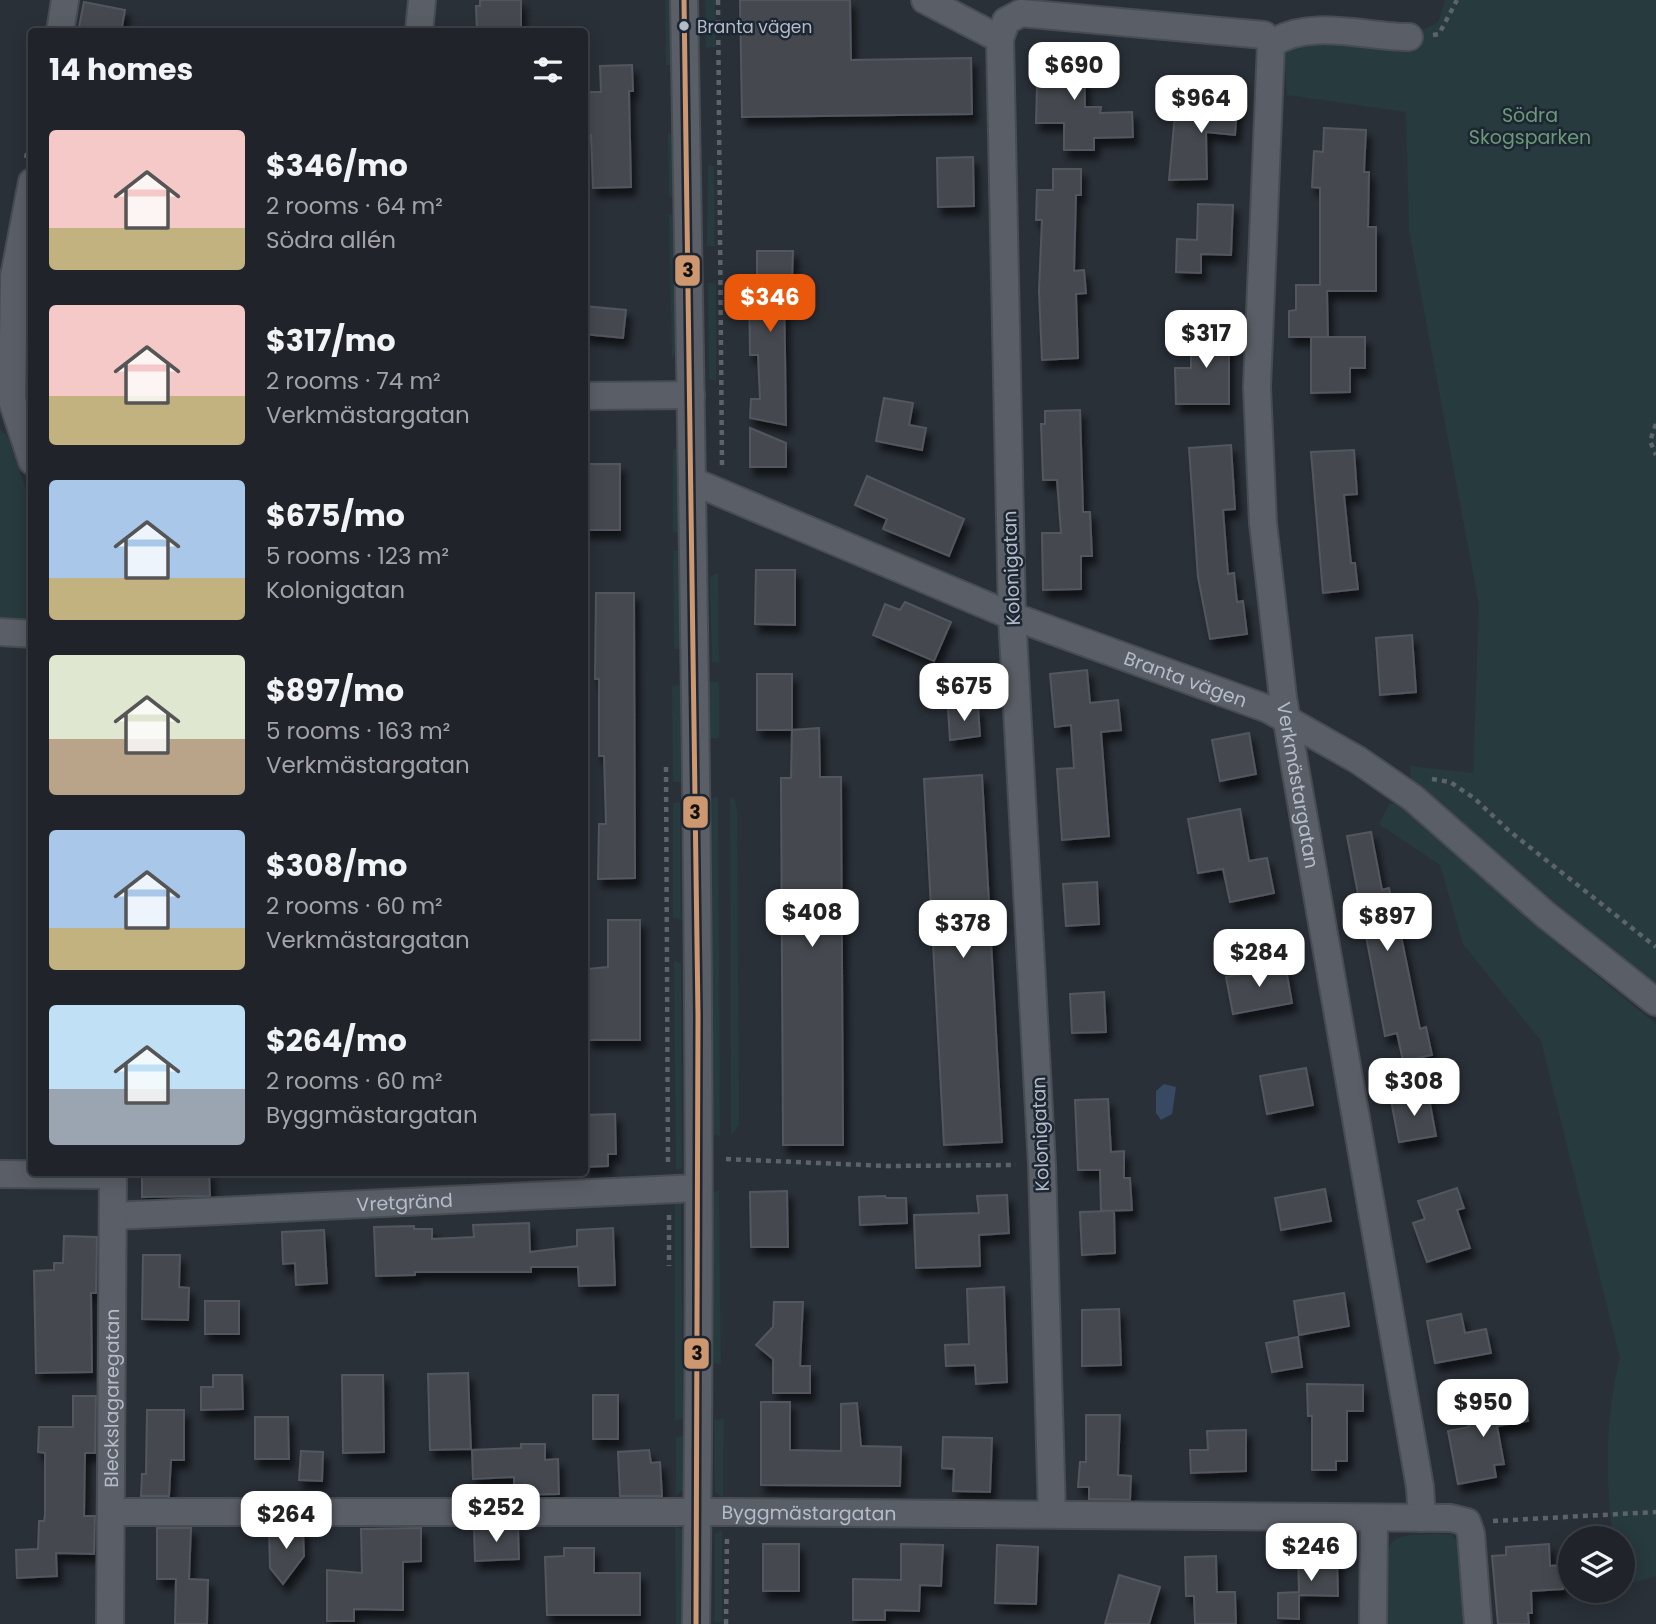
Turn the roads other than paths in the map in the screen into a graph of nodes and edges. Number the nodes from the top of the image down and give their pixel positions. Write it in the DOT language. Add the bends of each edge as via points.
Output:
graph roads {
  1 [pos="65,0"];
  2 [pos="422,0"];
  3 [pos="684,0"];
  4 [pos="925,0"];
  5 [pos="61,28"];
  6 [pos="419,28"];
  7 [pos="1409,37"];
  8 [pos="1000,39"];
  9 [pos="1271,44"];
  10 [pos="28,204"];
  11 [pos="691,395"];
  12 [pos="588,396"];
  13 [pos="15,400"];
  14 [pos="28,447"];
  15 [pos="692,481"];
  16 [pos="1012,616"];
  17 [pos="0,632"];
  18 [pos="28,634"];
  19 [pos="1288,722"];
  20 [pos="1656,1002"];
  21 [pos="0,1174"];
  22 [pos="28,1174"];
  23 [pos="113,1176"];
  24 [pos="697,1188"];
  25 [pos="113,1216"];
  26 [pos="111,1512"];
  27 [pos="697,1512"];
  28 [pos="1052,1514"];
  29 [pos="1422,1518"];
  30 [pos="1374,1519"];
  31 [pos="110,1624"];
  32 [pos="696,1624"];
  33 [pos="1373,1624"];
  34 [pos="1478,1624"];
  1 -- 5 [label="street"];
  2 -- 6 [label="street"];
  3 -- 11 [label="street"];
  4 -- 8 [label="street"];
  7 -- 9 [label="street" via="1330,30 1285,34"];
  8 -- 9 [label="street" via="1006,21 1021,12 1264,35"];
  8 -- 16 [label="street, Kolonigatan"];
  9 -- 19 [label="street, Verkmästargatan" via="1257,387 1264,523"];
  10 -- 13 [label="street" via="15,276"];
  11 -- 12 [label="street"];
  11 -- 15 [label="street"];
  13 -- 14 [label="street"];
  15 -- 16 [label="street, Branta vägen"];
  15 -- 24 [label="street"];
  16 -- 19 [label="street, Branta vägen" via="1268,709"];
  16 -- 28 [label="street, Kolonigatan" via="1042,1165"];
  17 -- 18 [label="street"];
  19 -- 20 [label="street, Branta vägen" via="1358,760 1413,798 1546,915"];
  19 -- 29 [label="street, Verkmästargatan"];
  21 -- 22 [label="street"];
  23 -- 25 [label="street, Bleckslagaregatan"];
  24 -- 25 [label="street, Vretgränd"];
  24 -- 27 [label="street"];
  25 -- 26 [label="street, Bleckslagaregatan"];
  26 -- 27 [label="street, Byggmästargatan"];
  26 -- 31 [label="street, Bleckslagaregatan"];
  27 -- 28 [label="street, Byggmästargatan"];
  27 -- 32 [label="street"];
  28 -- 30 [label="street, Byggmästargatan"];
  29 -- 30 [label="street, Byggmästargatan"];
  29 -- 34 [label="street, Byggmästargatan" via="1467,1522"];
  30 -- 33 [label="street"];
}
